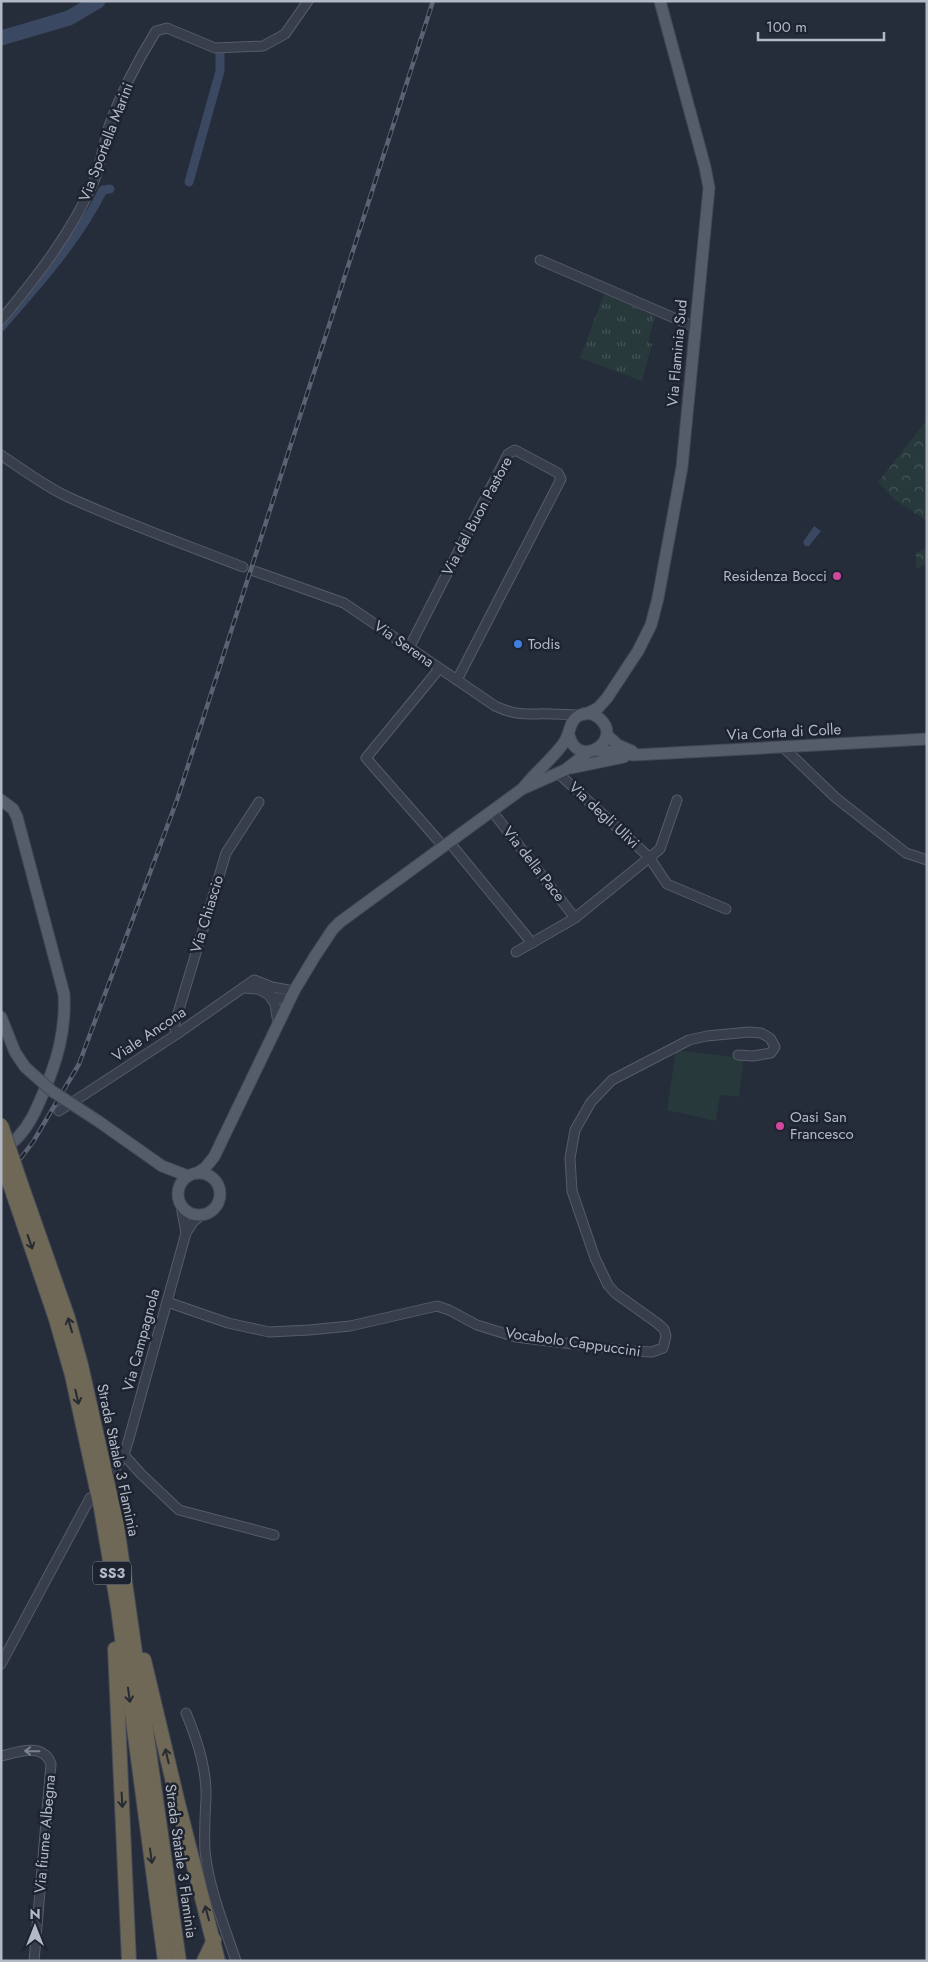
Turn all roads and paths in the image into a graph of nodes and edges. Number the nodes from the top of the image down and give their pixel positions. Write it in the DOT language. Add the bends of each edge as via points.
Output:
graph roads {
  1 [pos="308,1"];
  2 [pos="660,1"];
  3 [pos="540,260"];
  4 [pos="1,320"];
  5 [pos="695,327"];
  6 [pos="1,455"];
  7 [pos="243,567"];
  8 [pos="254,571"];
  9 [pos="409,648"];
  10 [pos="439,669"];
  11 [pos="457,680"];
  12 [pos="607,698"];
  13 [pos="551,714"];
  14 [pos="583,714"];
  15 [pos="603,722"];
  16 [pos="569,732"];
  17 [pos="607,735"];
  18 [pos="927,739"];
  19 [pos="783,747"];
  20 [pos="592,751"];
  21 [pos="639,755"];
  22 [pos="543,766"];
  23 [pos="558,774"];
  24 [pos="522,789"];
  25 [pos="1,800"];
  26 [pos="677,800"];
  27 [pos="259,802"];
  28 [pos="492,811"];
  29 [pos="447,845"];
  30 [pos="649,857"];
  31 [pos="927,860"];
  32 [pos="726,909"];
  33 [pos="575,918"];
  34 [pos="532,942"];
  35 [pos="516,952"];
  36 [pos="243,988"];
  37 [pos="269,995"];
  38 [pos="292,996"];
  39 [pos="1,1017"];
  40 [pos="278,1024"];
  41 [pos="177,1034"];
  42 [pos="738,1054"];
  43 [pos="59,1111"];
  44 [pos="1,1125"];
  45 [pos="1,1151"];
  46 [pos="214,1157"];
  47 [pos="1,1158"];
  48 [pos="162,1166"];
  49 [pos="193,1174"];
  50 [pos="212,1178"];
  51 [pos="179,1186"];
  52 [pos="18,1192"];
  53 [pos="181,1206"];
  54 [pos="202,1215"];
  55 [pos="186,1233"];
  56 [pos="167,1302"];
  57 [pos="124,1455"];
  58 [pos="113,1472"];
  59 [pos="90,1498"];
  60 [pos="117,1526"];
  61 [pos="274,1535"];
  62 [pos="107,1542"];
  63 [pos="1,1664"];
  64 [pos="186,1713"];
  65 [pos="1,1756"];
  66 [pos="132,1957"];
  67 [pos="209,1960"];
  68 [pos="34,1961"];
  69 [pos="165,1961"];
  70 [pos="179,1961"];
  71 [pos="236,1961"];
  1 -- 4 [label="street, Via Sportella Marini" via="285,34 263,46 215,48 167,28 156,31 109,127 94,180 76,218 34,280"];
  2 -- 5 [label="main road, Via Flaminia Sud" via="709,188"];
  3 -- 5 [label="street"];
  5 -- 12 [label="main road, Via Flaminia Sud" via="682,467 658,598 644,640"];
  6 -- 7 [label="street" via="66,495"];
  8 -- 9 [label="street, Via Serena" via="344,603"];
  9 -- 10 [label="street, Via Serena"];
  9 -- 11 [label="street, Via del Buon Pastore" via="508,454 515,450 558,473 561,478"];
  10 -- 11 [label="street, Via Serena"];
  10 -- 29 [label="street" via="366,758"];
  11 -- 13 [label="street, Via Serena" via="509,713"];
  12 -- 14 [label="main road, Via Flaminia Sud" via="598,708"];
  12 -- 15 [label="main road, Via Flaminia Sud"];
  13 -- 14 [label="street, Via Serena"];
  13 -- 16 [label="street" via="564,720"];
  14 -- 15 [label="main road" via="598,717"];
  14 -- 16 [label="main road, Via Flaminia Sud" via="573,721"];
  15 -- 17 [label="main road, Via Flaminia Sud"];
  16 -- 20 [label="main road" via="573,745"];
  16 -- 22 [label="main road" via="562,746"];
  17 -- 20 [label="main road" via="601,746"];
  17 -- 21 [label="main road, Via Corta di Colle" via="618,745"];
  18 -- 19 [label="main road, Via Corta di Colle"];
  19 -- 21 [label="main road, Via Corta di Colle"];
  19 -- 31 [label="street" via="836,798 906,854"];
  20 -- 21 [label="main road, Via Corta di Colle"];
  20 -- 23 [label="main road"];
  21 -- 23 [label="main road" via="592,763"];
  22 -- 23 [label="street" via="544,773"];
  22 -- 24 [label="main road"];
  23 -- 24 [label="main road"];
  23 -- 30 [label="street, Via degli Ulivi"];
  24 -- 28 [label="main road"];
  25 -- 45 [label="main road" via="13,809 17,817 64,994 65,1010 61,1046 34,1114 18,1138"];
  26 -- 30 [label="street, Via degli Ulivi" via="660,848"];
  27 -- 41 [label="street, Via Chiascio" via="226,853 174,1026"];
  28 -- 29 [label="main road"];
  28 -- 33 [label="street, Via della Pace"];
  29 -- 34 [label="street"];
  29 -- 38 [label="main road, Via Campagnola" via="340,922 318,950"];
  30 -- 32 [label="street, Via degli Ulivi" via="667,884"];
  30 -- 33 [label="street, Via degli Ulivi"];
  33 -- 34 [label="street, Via degli Ulivi"];
  34 -- 35 [label="street, Via degli Ulivi"];
  36 -- 37 [label="street" via="258,989"];
  36 -- 38 [label="street, Viale Ancona" via="254,980"];
  36 -- 41 [label="street, Viale Ancona"];
  37 -- 38 [label="street"];
  37 -- 40 [label="street" via="277,1011"];
  38 -- 40 [label="main road, Via Campagnola"];
  39 -- 48 [label="main road, bridge" via="15,1052 26,1067 52,1091"];
  40 -- 46 [label="main road, Via Campagnola"];
  41 -- 43 [label="street, Viale Ancona"];
  42 -- 56 [label="street, Vocabolo Cappuccini" via="763,1055 771,1053 775,1047 762,1033 750,1032 690,1040 612,1080 591,1102 575,1130 570,1158 572,1191 595,1258 615,1293 664,1329 666,1342 658,1351 516,1337 477,1325 437,1306 350,1326 269,1332 228,1323"];
  44 -- 52 [label="highway, Strada Statale 3 Flaminia / SS3, bridge"];
  46 -- 49 [label="main road, Via Campagnola" via="205,1168"];
  46 -- 50 [label="main road, Via Campagnola"];
  47 -- 52 [label="highway, Strada Statale 3 Flaminia / SS3, bridge"];
  48 -- 49 [label="main road"];
  48 -- 51 [label="main road"];
  49 -- 50 [label="main road" via="202,1173"];
  49 -- 51 [label="main road, Via Campagnola"];
  50 -- 54 [label="main road, Via Campagnola" via="220,1189 220,1196 214,1209"];
  51 -- 53 [label="main road, Via Campagnola"];
  60 -- 52 [label="highway, Strada Statale 3 Flaminia / SS3, one-way" via="68,1318"];
  52 -- 62 [label="highway, Strada Statale 3 Flaminia / SS3, one-way" via="72,1375"];
  53 -- 54 [label="main road" via="190,1214"];
  53 -- 55 [label="street, Via Campagnola"];
  54 -- 55 [label="street, Via Campagnola"];
  55 -- 56 [label="street, Via Campagnola"];
  56 -- 57 [label="street, Via Campagnola"];
  57 -- 58 [label="street, Via Campagnola"];
  57 -- 61 [label="street" via="179,1510"];
  59 -- 63 [label="street"];
  67 -- 60 [label="highway, one-way" via="214,1940 177,1799 143,1653 130,1571"];
  60 -- 70 [label="highway, Strada Statale 3 Flaminia / SS3"];
  62 -- 66 [label="highway, one-way"];
  62 -- 69 [label="highway, Strada Statale 3 Flaminia / SS3, one-way"];
  64 -- 71 [label="street" via="197,1741 204,1777 208,1870"];
  68 -- 65 [label="street, Via fiume Albegna, one-way" via="51,1764 38,1750"];
}
